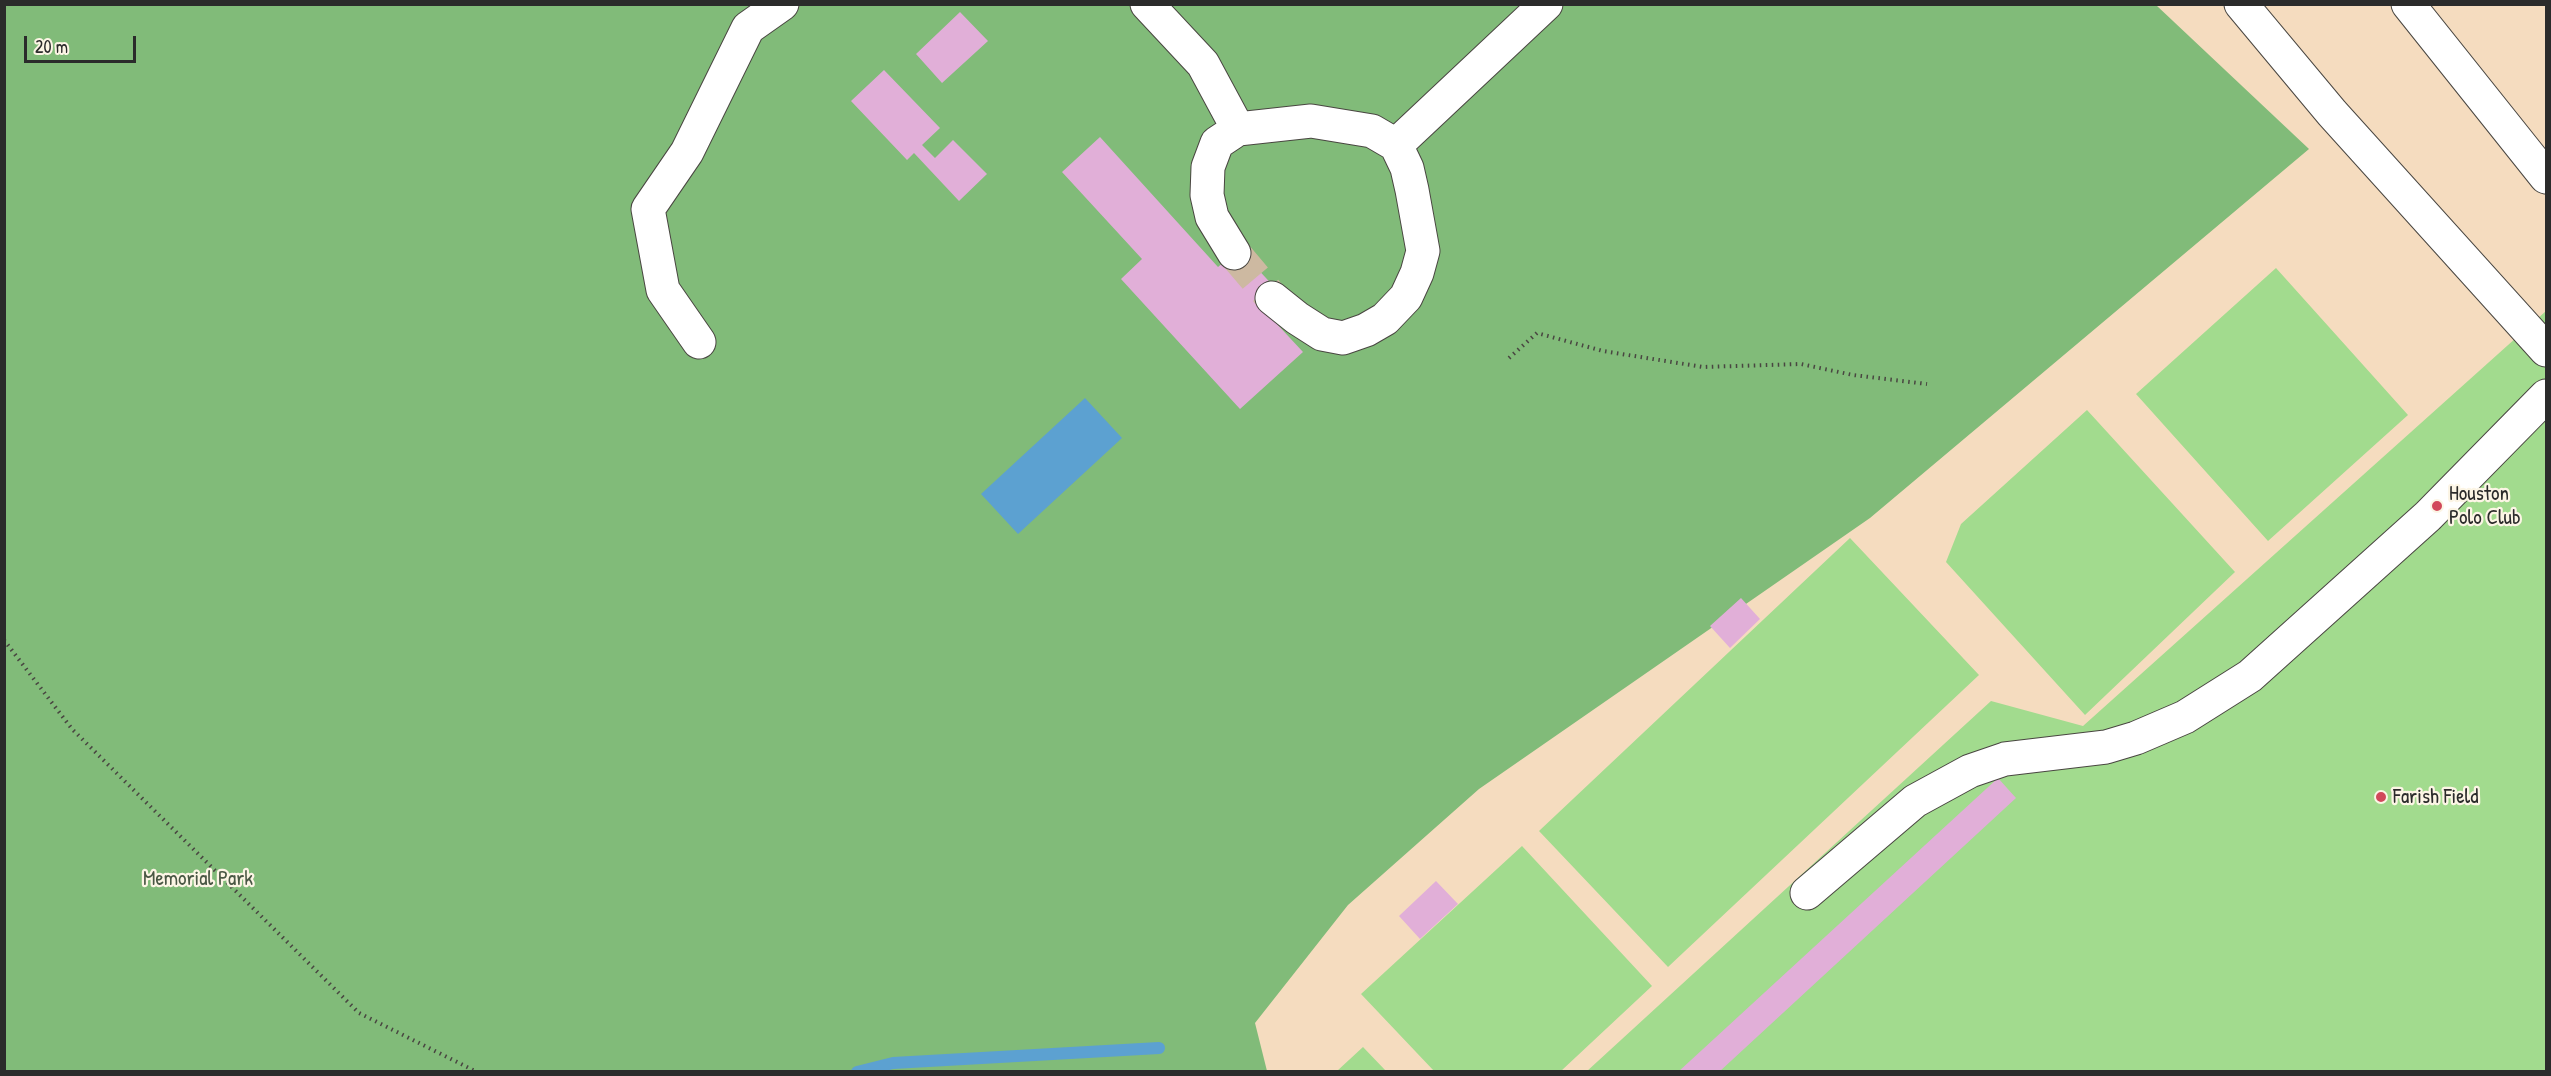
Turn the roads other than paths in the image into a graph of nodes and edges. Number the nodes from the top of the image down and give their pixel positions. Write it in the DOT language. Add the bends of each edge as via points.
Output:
graph roads {
  1 [pos="782,4"];
  2 [pos="1147,4"];
  3 [pos="1546,4"];
  4 [pos="2241,4"];
  5 [pos="2408,4"];
  6 [pos="2425,4"];
  7 [pos="2458,66"];
  8 [pos="1238,129"];
  9 [pos="1396,146"];
  10 [pos="2547,177"];
  11 [pos="1234,253"];
  12 [pos="1272,298"];
  13 [pos="699,342"];
  14 [pos="2547,350"];
  15 [pos="2547,396"];
  16 [pos="1807,893"];
  1 -- 13 [label="main road" via="748,28 687,152 648,210 663,290"];
  2 -- 8 [label="main road" via="1203,64"];
  3 -- 9 [label="main road"];
  4 -- 14 [label="main road" via="2332,113"];
  5 -- 7 [label="main road"];
  6 -- 7 [label="main road"];
  7 -- 10 [label="main road"];
  8 -- 9 [label="main road" via="1311,121 1372,131"];
  8 -- 11 [label="main road" via="1217,143 1208,167 1207,195 1212,217"];
  9 -- 12 [label="main road" via="1407,168 1423,251 1406,297 1384,319 1343,338 1322,334"];
  15 -- 16 [label="main road" via="2428,516 2250,676 2185,717 2136,738 2106,747 2005,759 1970,771 1915,801"];
}
